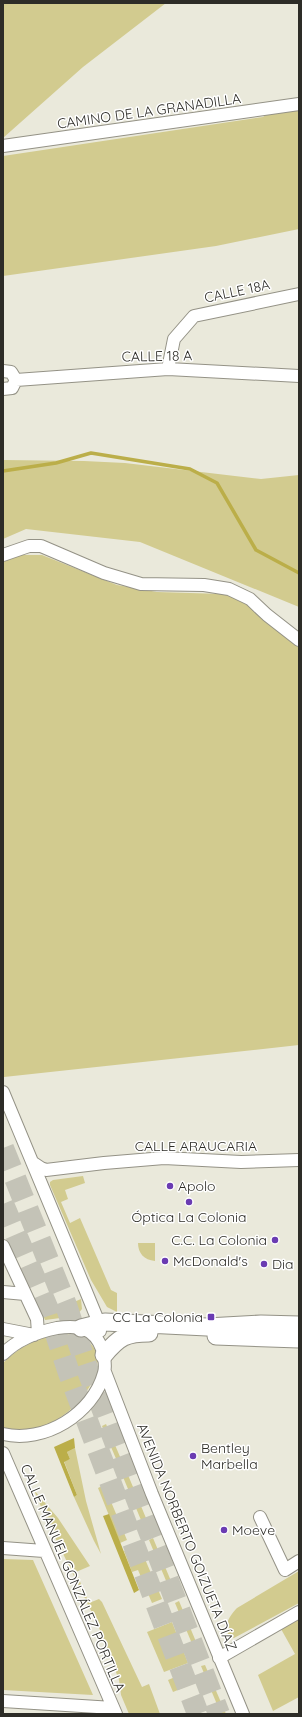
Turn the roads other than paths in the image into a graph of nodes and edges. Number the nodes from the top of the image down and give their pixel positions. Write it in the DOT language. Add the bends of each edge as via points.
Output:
graph roads {
  1 [pos="299,104"];
  2 [pos="3,146"];
  3 [pos="299,294"];
  4 [pos="168,369"];
  5 [pos="3,371"];
  6 [pos="299,376"];
  7 [pos="16,380"];
  8 [pos="3,389"];
  9 [pos="3,555"];
  10 [pos="299,640"];
  11 [pos="3,1092"];
  12 [pos="299,1160"];
  13 [pos="32,1162"];
  14 [pos="46,1170"];
  15 [pos="42,1185"];
  16 [pos="3,1246"];
  17 [pos="3,1292"];
  18 [pos="25,1294"];
  19 [pos="99,1323"];
  20 [pos="297,1325"];
  21 [pos="81,1328"];
  22 [pos="3,1329"];
  23 [pos="36,1334"];
  24 [pos="236,1337"];
  25 [pos="299,1340"];
  26 [pos="101,1348"];
  27 [pos="3,1354"];
  28 [pos="104,1372"];
  29 [pos="3,1434"];
  30 [pos="3,1453"];
  31 [pos="260,1517"];
  32 [pos="3,1548"];
  33 [pos="44,1551"];
  34 [pos="299,1561"];
  35 [pos="299,1612"];
  36 [pos="219,1658"];
  37 [pos="3,1701"];
  38 [pos="114,1711"];
  39 [pos="243,1714"];
  1 -- 2 [label="street, CAMINO DE LA GRANADILLA"];
  3 -- 4 [label="street, CALLE 18A" via="194,316 174,339"];
  4 -- 6 [label="street, CALLE 18 A"];
  4 -- 7 [label="street, CALLE 18 A"];
  5 -- 7 [label="street" via="11,372"];
  7 -- 8 [label="street" via="12,388"];
  9 -- 10 [label="street" via="29,546 41,546 104,573 141,584 204,585 229,589 250,599 288,634"];
  11 -- 13 [label="street"];
  12 -- 14 [label="street, CALLE ARAUCARIA" via="241,1162 164,1158"];
  13 -- 14 [label="street"];
  13 -- 15 [label="street"];
  14 -- 15 [label="street" via="42,1176"];
  15 -- 19 [label="street"];
  16 -- 18 [label="street"];
  17 -- 18 [label="street"];
  18 -- 23 [label="street" via="37,1319"];
  19 -- 20 [label="street" via="206,1327"];
  19 -- 21 [label="street"];
  19 -- 26 [label="street"];
  20 -- 24 [label="street" via="245,1333"];
  21 -- 23 [label="street" via="61,1328"];
  21 -- 26 [label="street" via="92,1332"];
  22 -- 23 [label="street"];
  23 -- 27 [label="street"];
  24 -- 25 [label="street"];
  24 -- 26 [label="street" via="132,1334"];
  26 -- 28 [label="street"];
  28 -- 29 [label="street" via="88,1402 63,1423 46,1432 30,1436"];
  28 -- 36 [label="street, AVENIDA NORBERTO GOIZUETA DÍAZ"];
  30 -- 33 [label="street, CALLE MANUEL GONZÁLEZ PORTILLA"];
  31 -- 34 [label="street" via="285,1570"];
  32 -- 33 [label="street"];
  33 -- 38 [label="street, CALLE MANUEL GONZÁLEZ PORTILLA"];
  35 -- 36 [label="street"];
  36 -- 39 [label="street, AVENIDA NORBERTO GOIZUETA DÍAZ"];
  37 -- 38 [label="street"];
}
